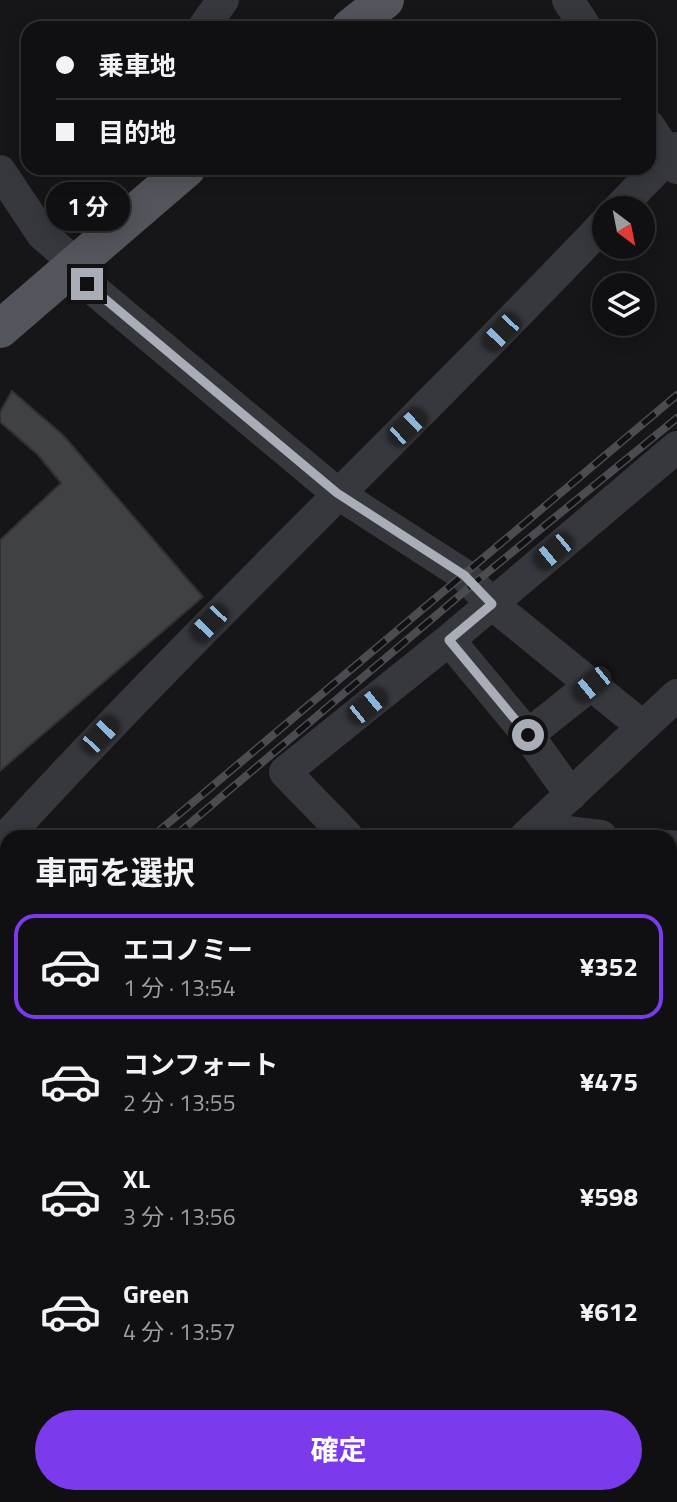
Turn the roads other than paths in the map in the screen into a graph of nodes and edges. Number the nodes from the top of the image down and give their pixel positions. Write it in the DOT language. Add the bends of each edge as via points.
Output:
graph roads {
  1 [pos="223,0"];
  2 [pos="385,0"];
  3 [pos="568,0"];
  4 [pos="208,21"];
  5 [pos="359,21"];
  6 [pos="582,21"];
  7 [pos="656,135"];
  8 [pos="674,158"];
  9 [pos="0,171"];
  10 [pos="656,174"];
  11 [pos="179,175"];
  12 [pos="655,175"];
  13 [pos="632,196"];
  14 [pos="592,236"];
  15 [pos="76,264"];
  16 [pos="0,329"];
  17 [pos="677,446"];
  18 [pos="337,493"];
  19 [pos="492,604"];
  20 [pos="449,640"];
  21 [pos="592,684"];
  22 [pos="677,695"];
  23 [pos="642,726"];
  24 [pos="528,735"];
  25 [pos="571,795"];
  26 [pos="13,830"];
  27 [pos="341,830"];
  28 [pos="532,830"];
  1 -- 4 [label="street"];
  2 -- 5 [label="main road"];
  3 -- 6 [label="street"];
  7 -- 8 [label="street"];
  8 -- 10 [label="street"];
  9 -- 15 [label="street" via="42,234"];
  11 -- 15 [label="main road"];
  12 -- 13 [label="street"];
  14 -- 18 [label="street" via="424,411"];
  15 -- 16 [label="main road"];
  15 -- 18 [label="street" via="87,284"];
  17 -- 19 [label="street"];
  18 -- 19 [label="street" via="464,575"];
  18 -- 26 [label="street"];
  19 -- 20 [label="street"];
  19 -- 21 [label="street"];
  20 -- 24 [label="street"];
  20 -- 27 [label="street" via="285,772"];
  21 -- 23 [label="street"];
  21 -- 24 [label="street"];
  22 -- 23 [label="street"];
  23 -- 25 [label="street"];
  24 -- 25 [label="street"];
  25 -- 28 [label="street"];
}
